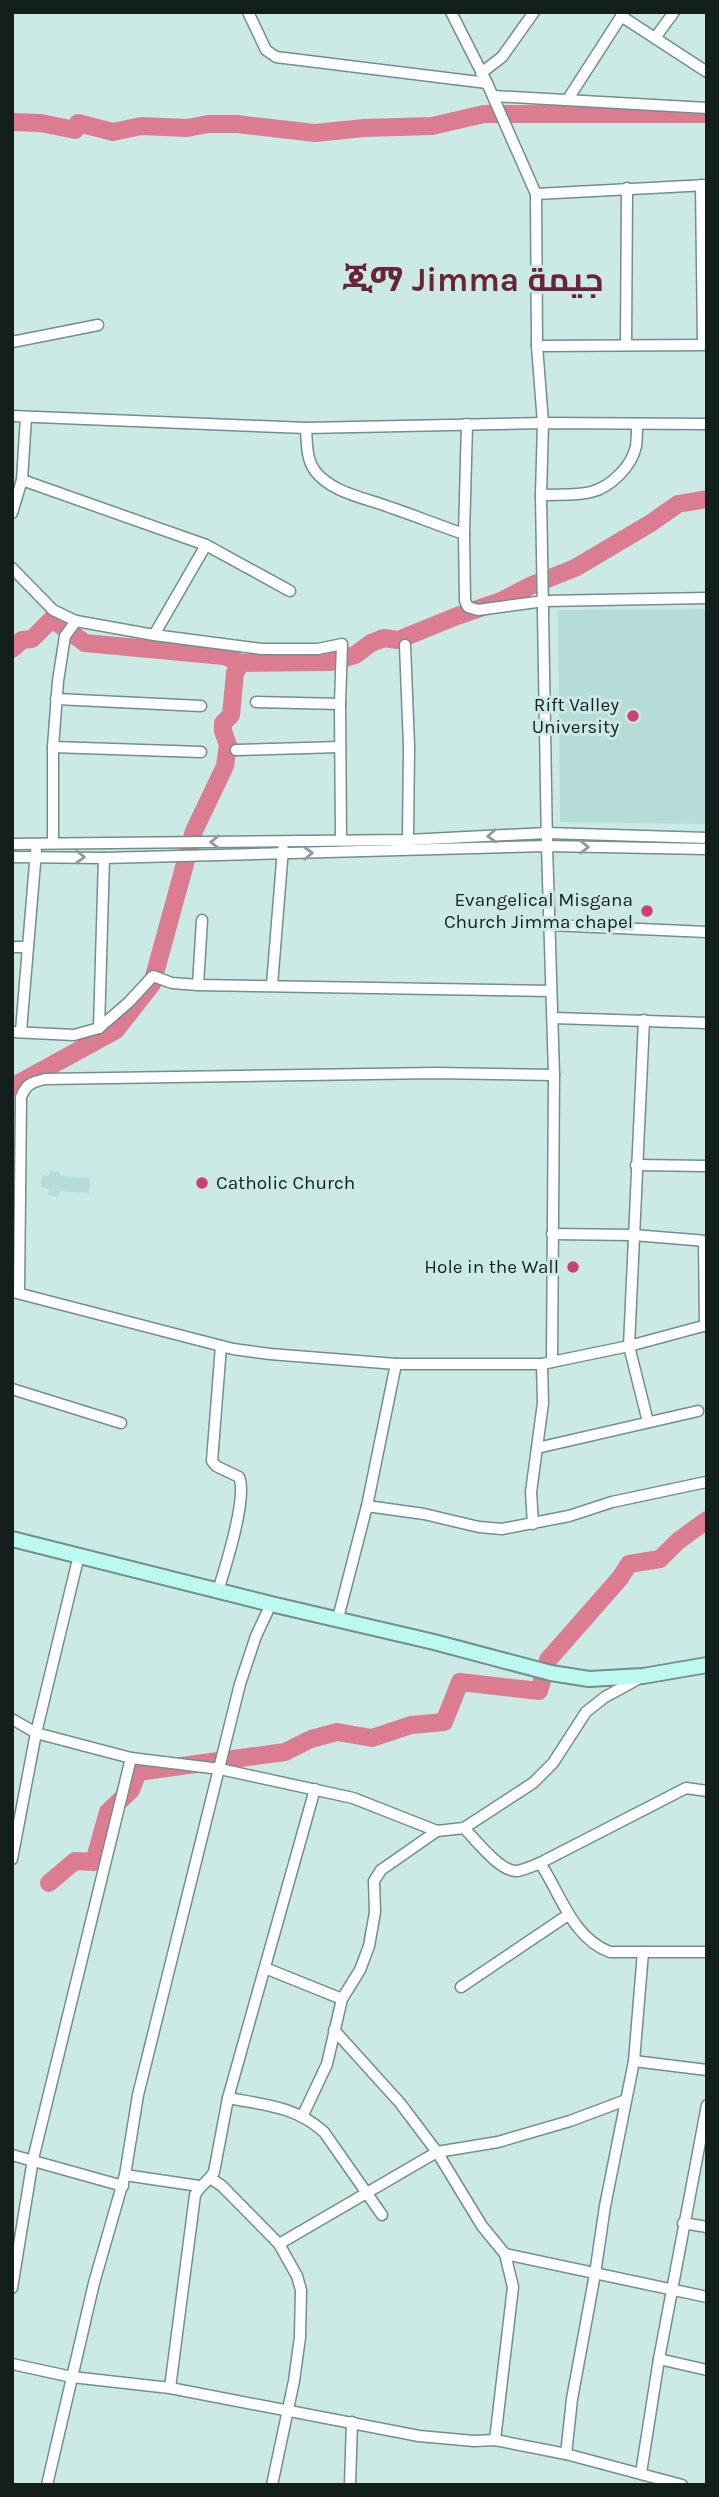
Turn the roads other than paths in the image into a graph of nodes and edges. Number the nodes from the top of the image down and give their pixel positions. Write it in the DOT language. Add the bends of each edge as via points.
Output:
graph roads {
  1 [pos="248,12"];
  2 [pos="451,12"];
  3 [pos="674,12"];
  4 [pos="532,14"];
  5 [pos="623,14"];
  6 [pos="655,38"];
  7 [pos="707,72"];
  8 [pos="481,73"];
  9 [pos="487,83"];
  10 [pos="568,99"];
  11 [pos="495,101"];
  12 [pos="707,108"];
  13 [pos="704,185"];
  14 [pos="627,188"];
  15 [pos="536,194"];
  16 [pos="98,325"];
  17 [pos="12,342"];
  18 [pos="626,344"];
  19 [pos="705,344"];
  20 [pos="537,346"];
  21 [pos="12,416"];
  22 [pos="26,417"];
  23 [pos="543,423"];
  24 [pos="467,424"];
  25 [pos="637,424"];
  26 [pos="707,424"];
  27 [pos="306,428"];
  28 [pos="22,480"];
  29 [pos="541,495"];
  30 [pos="12,513"];
  31 [pos="464,534"];
  32 [pos="206,545"];
  33 [pos="12,568"];
  34 [pos="290,591"];
  35 [pos="707,598"];
  36 [pos="544,601"];
  37 [pos="76,621"];
  38 [pos="153,635"];
  39 [pos="405,645"];
  40 [pos="56,699"];
  41 [pos="256,702"];
  42 [pos="340,704"];
  43 [pos="201,706"];
  44 [pos="53,747"];
  45 [pos="340,747"];
  46 [pos="236,750"];
  47 [pos="201,752"];
  48 [pos="547,833"];
  49 [pos="707,838"];
  50 [pos="341,840"];
  51 [pos="408,840"];
  52 [pos="283,841"];
  53 [pos="12,844"];
  54 [pos="36,844"];
  55 [pos="53,844"];
  56 [pos="547,846"];
  57 [pos="707,849"];
  58 [pos="283,853"];
  59 [pos="36,857"];
  60 [pos="12,858"];
  61 [pos="104,858"];
  62 [pos="202,920"];
  63 [pos="550,925"];
  64 [pos="707,932"];
  65 [pos="12,947"];
  66 [pos="29,947"];
  67 [pos="198,985"];
  68 [pos="272,985"];
  69 [pos="551,991"];
  70 [pos="554,1018"];
  71 [pos="644,1020"];
  72 [pos="707,1023"];
  73 [pos="99,1028"];
  74 [pos="17,1031"];
  75 [pos="554,1075"];
  76 [pos="636,1166"];
  77 [pos="707,1166"];
  78 [pos="552,1234"];
  79 [pos="633,1235"];
  80 [pos="705,1241"];
  81 [pos="15,1292"];
  82 [pos="706,1326"];
  83 [pos="221,1346"];
  84 [pos="629,1346"];
  85 [pos="547,1363"];
  86 [pos="396,1364"];
  87 [pos="12,1388"];
  88 [pos="698,1411"];
  89 [pos="648,1422"];
  90 [pos="121,1423"];
  91 [pos="537,1448"];
  92 [pos="706,1482"];
  93 [pos="367,1506"];
  94 [pos="533,1524"];
  95 [pos="12,1538"];
  96 [pos="79,1555"];
  97 [pos="218,1591"];
  98 [pos="271,1604"];
  99 [pos="338,1618"];
  100 [pos="707,1665"];
  101 [pos="643,1676"];
  102 [pos="12,1719"];
  103 [pos="36,1733"];
  104 [pos="131,1758"];
  105 [pos="220,1769"];
  106 [pos="315,1789"];
  107 [pos="707,1791"];
  108 [pos="464,1829"];
  109 [pos="437,1831"];
  110 [pos="12,1858"];
  111 [pos="540,1863"];
  112 [pos="568,1915"];
  113 [pos="643,1952"];
  114 [pos="707,1952"];
  115 [pos="265,1968"];
  116 [pos="461,1986"];
  117 [pos="342,1999"];
  118 [pos="334,2030"];
  119 [pos="634,2061"];
  120 [pos="707,2070"];
  121 [pos="228,2098"];
  122 [pos="626,2100"];
  123 [pos="707,2105"];
  124 [pos="303,2115"];
  125 [pos="702,2148"];
  126 [pos="437,2152"];
  127 [pos="12,2155"];
  128 [pos="33,2159"];
  129 [pos="210,2178"];
  130 [pos="124,2180"];
  131 [pos="199,2186"];
  132 [pos="367,2194"];
  133 [pos="382,2216"];
  134 [pos="683,2222"];
  135 [pos="707,2227"];
  136 [pos="279,2244"];
  137 [pos="505,2254"];
  138 [pos="595,2274"];
  139 [pos="12,2288"];
  140 [pos="672,2288"];
  141 [pos="707,2297"];
  142 [pos="659,2359"];
  143 [pos="12,2364"];
  144 [pos="707,2370"];
  145 [pos="72,2376"];
  146 [pos="170,2388"];
  147 [pos="287,2409"];
  148 [pos="352,2422"];
  149 [pos="495,2440"];
  150 [pos="566,2454"];
  151 [pos="641,2473"];
  152 [pos="47,2485"];
  153 [pos="272,2485"];
  154 [pos="350,2485"];
  155 [pos="682,2485"];
  1 -- 9 [label="street" via="266,50 276,57"];
  2 -- 8 [label="street"];
  3 -- 6 [label="street"];
  4 -- 8 [label="street" via="502,57"];
  5 -- 6 [label="street"];
  5 -- 10 [label="street"];
  6 -- 7 [label="street"];
  8 -- 9 [label="street"];
  9 -- 11 [label="street"];
  10 -- 11 [label="street"];
  10 -- 12 [label="street"];
  11 -- 15 [label="street"];
  13 -- 14 [label="street"];
  13 -- 19 [label="street"];
  14 -- 15 [label="street"];
  14 -- 18 [label="street"];
  15 -- 20 [label="street"];
  16 -- 17 [label="street"];
  18 -- 19 [label="street"];
  18 -- 20 [label="street"];
  20 -- 23 [label="street"];
  21 -- 22 [label="street"];
  22 -- 27 [label="street"];
  22 -- 28 [label="street"];
  23 -- 24 [label="street"];
  23 -- 25 [label="street"];
  23 -- 29 [label="street"];
  24 -- 27 [label="street"];
  24 -- 31 [label="street"];
  25 -- 26 [label="street"];
  25 -- 29 [label="street" via="633,457 610,482 589,493"];
  27 -- 31 [label="street" via="310,462 332,485"];
  28 -- 30 [label="street"];
  28 -- 32 [label="street"];
  29 -- 36 [label="street"];
  31 -- 36 [label="street" via="466,601 475,609"];
  32 -- 34 [label="street"];
  32 -- 38 [label="street"];
  33 -- 37 [label="street" via="54,610"];
  35 -- 36 [label="street"];
  36 -- 48 [label="street"];
  37 -- 38 [label="street"];
  37 -- 40 [label="street" via="65,636"];
  38 -- 42 [label="street" via="262,649 318,649 342,643"];
  39 -- 51 [label="street"];
  40 -- 43 [label="street"];
  40 -- 44 [label="street"];
  41 -- 42 [label="street"];
  42 -- 45 [label="street"];
  44 -- 47 [label="street"];
  44 -- 55 [label="street"];
  45 -- 46 [label="street"];
  45 -- 50 [label="street"];
  48 -- 49 [label="street"];
  48 -- 51 [label="street, one-way"];
  48 -- 56 [label="street"];
  50 -- 51 [label="street"];
  50 -- 52 [label="street"];
  52 -- 55 [label="street, one-way"];
  52 -- 58 [label="street"];
  53 -- 54 [label="street"];
  54 -- 55 [label="street"];
  54 -- 59 [label="street"];
  56 -- 57 [label="street, one-way"];
  58 -- 56 [label="street, one-way"];
  56 -- 63 [label="street"];
  58 -- 61 [label="street"];
  58 -- 68 [label="street"];
  59 -- 60 [label="street"];
  59 -- 61 [label="street, one-way"];
  59 -- 66 [label="street"];
  61 -- 73 [label="street"];
  62 -- 67 [label="street"];
  63 -- 64 [label="street"];
  63 -- 69 [label="street"];
  65 -- 66 [label="street"];
  66 -- 74 [label="street"];
  67 -- 68 [label="street"];
  67 -- 73 [label="street" via="172,984 153,976"];
  68 -- 69 [label="street"];
  69 -- 70 [label="street"];
  70 -- 71 [label="street"];
  70 -- 75 [label="street"];
  71 -- 72 [label="street"];
  71 -- 76 [label="street"];
  73 -- 74 [label="street" via="74,1035"];
  75 -- 78 [label="street"];
  75 -- 81 [label="street" via="295,1074 30,1083 21,1097"];
  76 -- 77 [label="street"];
  76 -- 79 [label="street"];
  78 -- 79 [label="street"];
  78 -- 85 [label="street"];
  79 -- 80 [label="street"];
  79 -- 84 [label="street"];
  80 -- 82 [label="street"];
  81 -- 83 [label="street"];
  82 -- 84 [label="street"];
  83 -- 86 [label="street"];
  83 -- 97 [label="street" via="212,1461 239,1477 242,1486"];
  84 -- 85 [label="street"];
  84 -- 89 [label="street"];
  85 -- 86 [label="street"];
  85 -- 91 [label="street"];
  86 -- 93 [label="street"];
  87 -- 90 [label="street"];
  88 -- 89 [label="street"];
  89 -- 91 [label="street"];
  91 -- 94 [label="street" via="531,1492"];
  92 -- 94 [label="street"];
  93 -- 94 [label="street" via="479,1527"];
  93 -- 99 [label="street"];
  95 -- 96 [label="street"];
  96 -- 97 [label="street"];
  96 -- 103 [label="street"];
  97 -- 98 [label="street"];
  98 -- 99 [label="street"];
  98 -- 105 [label="street" via="240,1684"];
  99 -- 101 [label="street" via="551,1673 589,1679"];
  100 -- 101 [label="street"];
  101 -- 108 [label="street" via="586,1712 553,1763 533,1783"];
  102 -- 103 [label="street"];
  103 -- 104 [label="street"];
  103 -- 110 [label="street"];
  104 -- 105 [label="street"];
  104 -- 128 [label="street"];
  105 -- 106 [label="street"];
  105 -- 130 [label="street" via="138,2095"];
  106 -- 109 [label="street" via="353,1798"];
  106 -- 115 [label="street"];
  107 -- 111 [label="street" via="686,1788"];
  108 -- 109 [label="street"];
  108 -- 111 [label="street" via="505,1867 517,1871"];
  109 -- 117 [label="street" via="381,1870 374,1881 369,1946"];
  111 -- 112 [label="street"];
  112 -- 113 [label="street" via="599,1948"];
  112 -- 116 [label="street"];
  113 -- 114 [label="street"];
  113 -- 119 [label="street"];
  115 -- 117 [label="street"];
  115 -- 121 [label="street"];
  117 -- 118 [label="street"];
  118 -- 124 [label="street" via="327,2064"];
  118 -- 126 [label="street"];
  119 -- 120 [label="street"];
  119 -- 122 [label="street"];
  121 -- 124 [label="street"];
  121 -- 129 [label="street"];
  122 -- 126 [label="street" via="498,2142"];
  122 -- 138 [label="street"];
  123 -- 125 [label="street"];
  124 -- 132 [label="street" via="324,2132"];
  125 -- 134 [label="street"];
  126 -- 132 [label="street"];
  126 -- 137 [label="street" via="482,2226"];
  127 -- 128 [label="street"];
  128 -- 130 [label="street"];
  128 -- 139 [label="street"];
  129 -- 131 [label="street"];
  129 -- 136 [label="street"];
  130 -- 131 [label="street"];
  130 -- 145 [label="street"];
  131 -- 146 [label="street"];
  132 -- 133 [label="street"];
  132 -- 136 [label="street"];
  134 -- 135 [label="street"];
  134 -- 140 [label="street"];
  136 -- 147 [label="street" via="301,2290 296,2370"];
  137 -- 138 [label="street"];
  137 -- 149 [label="street" via="513,2287"];
  138 -- 140 [label="street"];
  138 -- 150 [label="street"];
  140 -- 141 [label="street"];
  140 -- 142 [label="street"];
  142 -- 144 [label="street"];
  142 -- 151 [label="street"];
  143 -- 145 [label="street"];
  145 -- 146 [label="street"];
  145 -- 152 [label="street"];
  146 -- 147 [label="street"];
  147 -- 148 [label="street"];
  147 -- 153 [label="street"];
  148 -- 149 [label="street" via="419,2436"];
  148 -- 154 [label="street"];
  149 -- 150 [label="street"];
  150 -- 151 [label="street"];
  151 -- 155 [label="street"];
}
